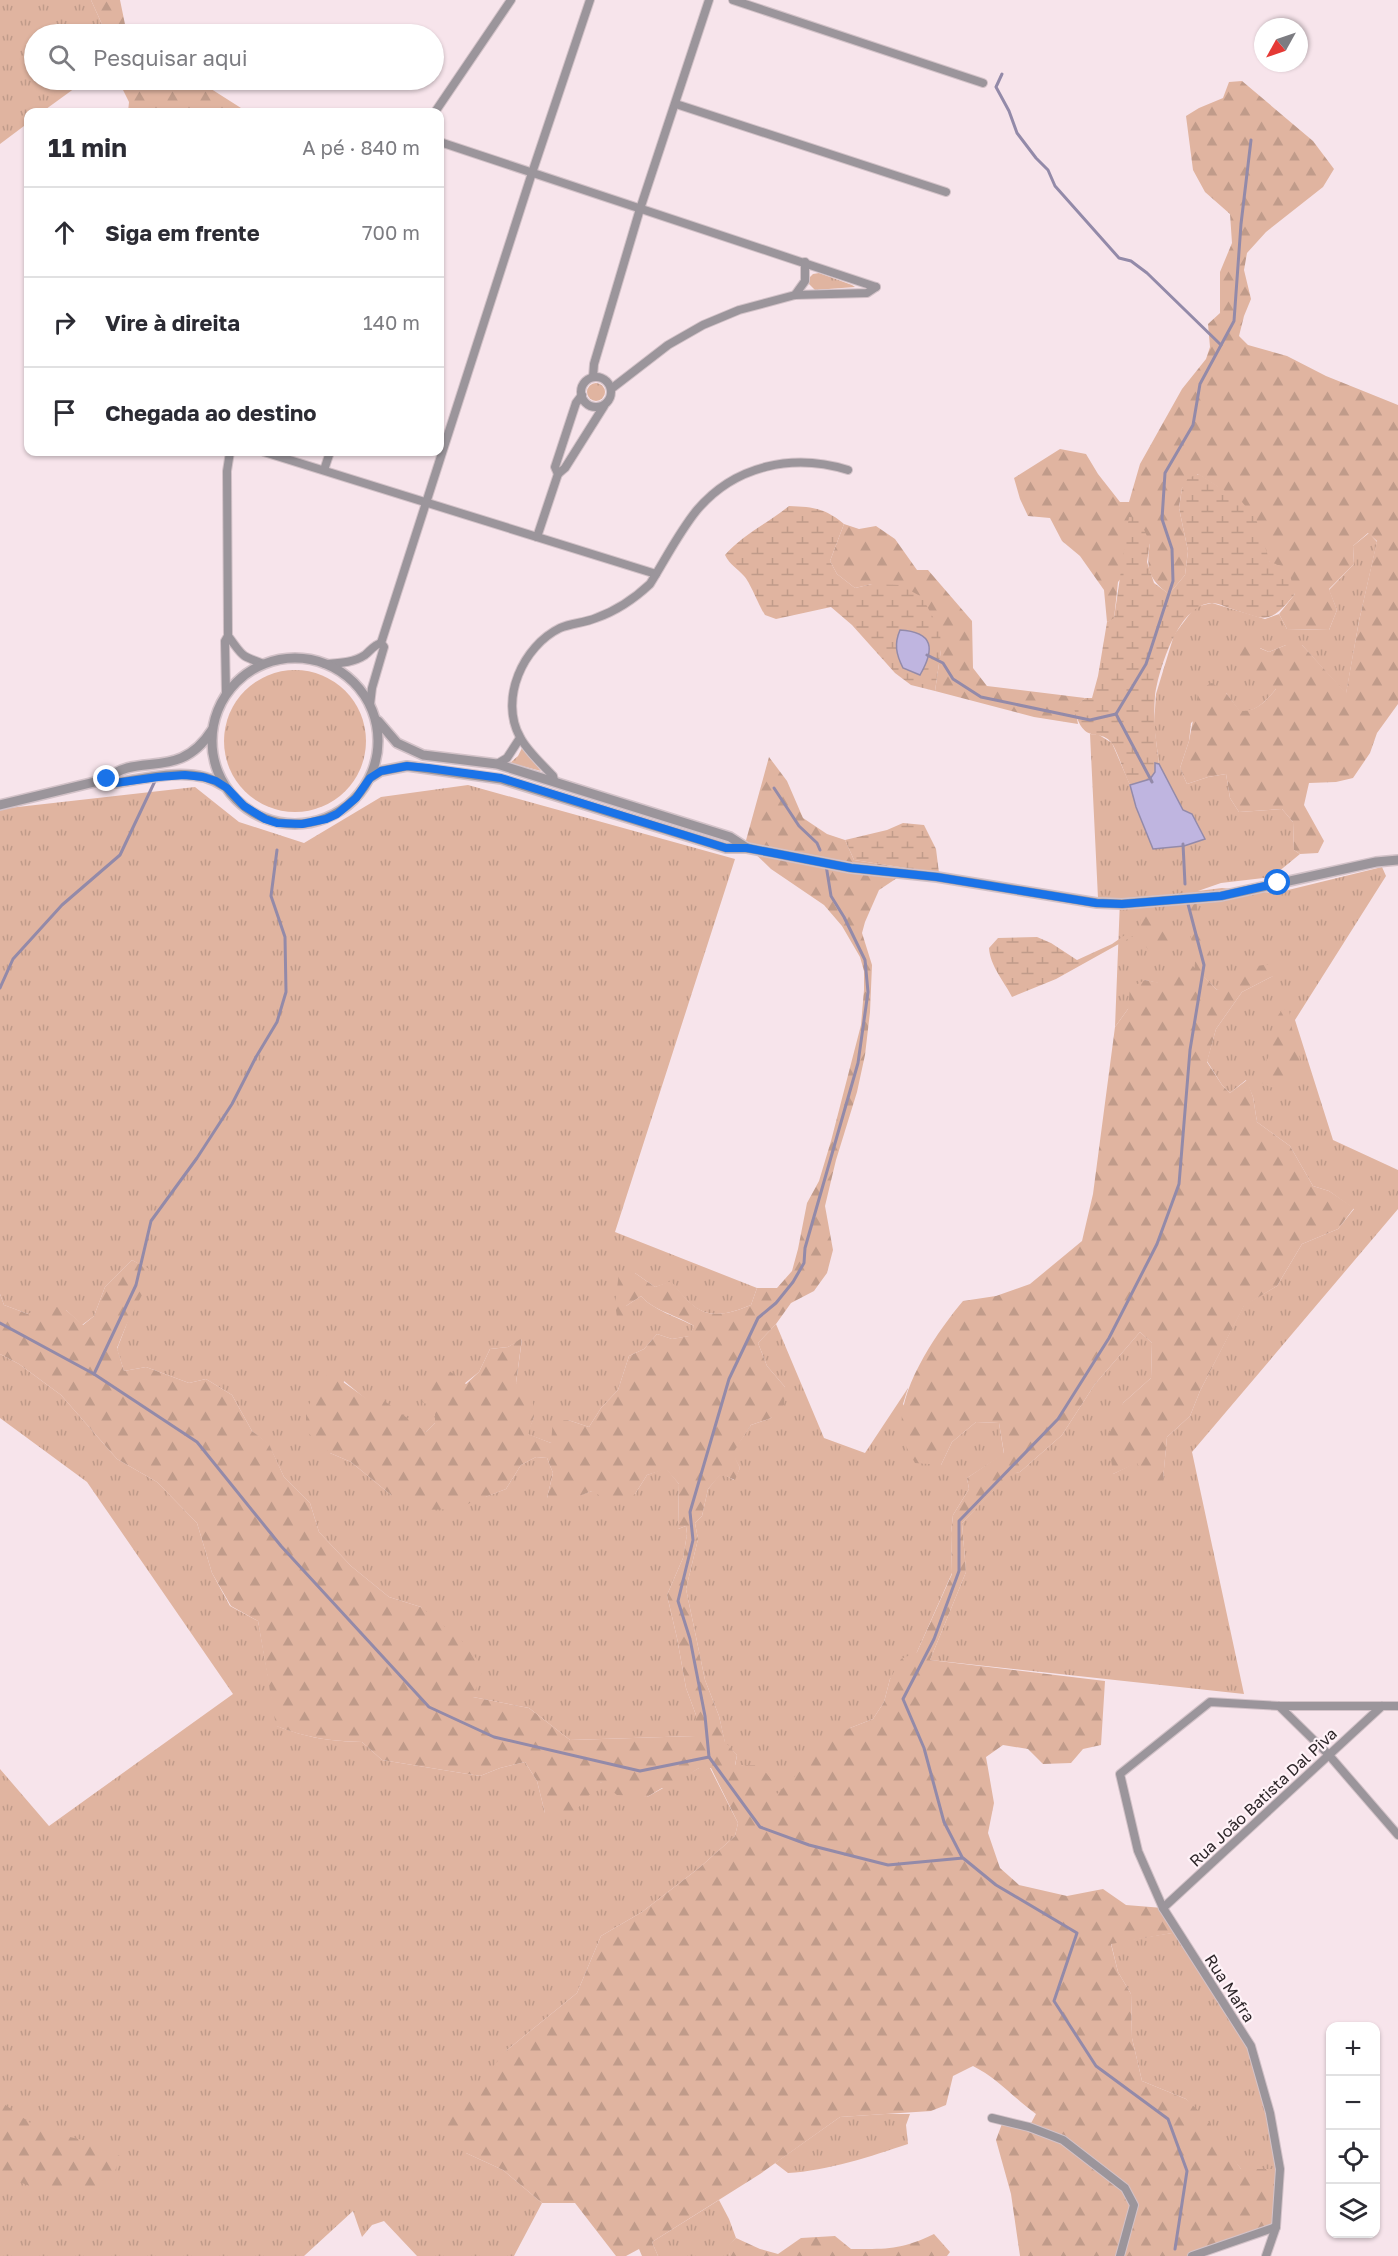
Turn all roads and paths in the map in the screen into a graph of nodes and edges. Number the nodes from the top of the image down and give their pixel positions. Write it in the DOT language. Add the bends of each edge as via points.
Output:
graph roads {
  1 [pos="511,0"];
  2 [pos="590,0"];
  3 [pos="709,0"];
  4 [pos="732,0"];
  5 [pos="983,82"];
  6 [pos="676,104"];
  7 [pos="438,108"];
  8 [pos="444,143"];
  9 [pos="532,173"];
  10 [pos="946,192"];
  11 [pos="640,209"];
  12 [pos="805,262"];
  13 [pos="795,295"];
  14 [pos="593,377"];
  15 [pos="611,389"];
  16 [pos="582,395"];
  17 [pos="604,405"];
  18 [pos="444,448"];
  19 [pos="229,456"];
  20 [pos="277,456"];
  21 [pos="329,456"];
  22 [pos="441,456"];
  23 [pos="324,470"];
  24 [pos="848,470"];
  25 [pos="558,474"];
  26 [pos="427,501"];
  27 [pos="537,537"];
  28 [pos="656,574"];
  29 [pos="228,636"];
  30 [pos="381,643"];
  31 [pos="264,664"];
  32 [pos="325,664"];
  33 [pos="226,694"];
  34 [pos="370,705"];
  35 [pos="375,717"];
  36 [pos="213,729"];
  37 [pos="520,738"];
  38 [pos="497,764"];
  39 [pos="370,778"];
  40 [pos="107,779"];
  41 [pos="554,780"];
  42 [pos="227,788"];
  43 [pos="0,805"];
  44 [pos="747,848"];
  45 [pos="1398,860"];
  46 [pos="1279,1706"];
  47 [pos="1382,1706"];
  48 [pos="1398,1706"];
  49 [pos="1328,1754"];
  50 [pos="1398,1834"];
  51 [pos="1163,1908"];
  52 [pos="992,2118"];
  53 [pos="1276,2227"];
  54 [pos="1120,2256"];
  55 [pos="1192,2256"];
  56 [pos="1266,2256"];
  1 -- 7 [label="street"];
  2 -- 9 [label="street"];
  3 -- 6 [label="street"];
  4 -- 5 [label="street"];
  6 -- 10 [label="street"];
  6 -- 11 [label="street"];
  8 -- 9 [label="street"];
  9 -- 11 [label="street"];
  9 -- 18 [label="street"];
  11 -- 12 [label="street"];
  11 -- 14 [label="street"];
  12 -- 13 [label="street" via="804,281"];
  12 -- 13 [label="street" via="876,287 867,293"];
  13 -- 15 [label="street" via="757,304 703,325 668,345"];
  14 -- 15 [label="street" via="606,381"];
  14 -- 16 [label="street" via="585,382"];
  15 -- 17 [label="street"];
  16 -- 17 [label="street" via="590,406"];
  16 -- 25 [label="street" via="555,466"];
  17 -- 25 [label="street"];
  19 -- 29 [label="street"];
  20 -- 23 [label="street"];
  21 -- 23 [label="street"];
  22 -- 26 [label="street"];
  23 -- 26 [label="street"];
  24 -- 28 [label="street" via="792,462 764,466 738,477 715,492 696,512"];
  25 -- 27 [label="street"];
  26 -- 27 [label="street"];
  26 -- 30 [label="street"];
  27 -- 28 [label="street"];
  28 -- 37 [label="street" via="640,593 620,607 558,629 534,648 518,674 513,696"];
  29 -- 31 [label="street" via="240,654"];
  29 -- 33 [label="street"];
  30 -- 32 [label="street" via="354,660"];
  30 -- 34 [label="street" via="384,647"];
  31 -- 32 [label="street" via="301,658"];
  31 -- 33 [label="street" via="243,676"];
  32 -- 34 [label="street" via="347,676"];
  33 -- 36 [label="street"];
  34 -- 35 [label="street"];
  35 -- 38 [label="street" via="390,736 414,752"];
  35 -- 39 [label="street" via="378,742"];
  36 -- 40 [label="street" via="204,743 185,757 117,770"];
  36 -- 42 [label="street" via="213,754"];
  37 -- 38 [label="street" via="507,758"];
  37 -- 41 [label="street"];
  38 -- 41 [label="street"];
  39 -- 42 [label="street" via="356,798 337,814 302,824 265,819 244,806"];
  39 -- 44 [label="street" via="381,771 407,766 501,778 726,848"];
  40 -- 42 [label="street" via="115,783 185,775 216,781"];
  40 -- 43 [label="street"];
  41 -- 44 [label="street" via="730,837"];
  44 -- 45 [label="street" via="851,868 1122,904 1221,896"];
  46 -- 47 [label="street"];
  46 -- 49 [label="street"];
  46 -- 51 [label="street, Rua Mafra" via="1210,1702 1120,1774 1138,1851"];
  47 -- 48 [label="street"];
  47 -- 49 [label="street, Rua João Batista Dal Piva"];
  49 -- 50 [label="street"];
  49 -- 51 [label="street, Rua João Batista Dal Piva"];
  51 -- 53 [label="street, Rua Mafra" via="1251,2046 1270,2113 1280,2169"];
  52 -- 54 [label="street" via="1063,2140 1125,2188 1134,2205"];
  53 -- 55 [label="street"];
  53 -- 56 [label="street, Rua Mafra"];
}
